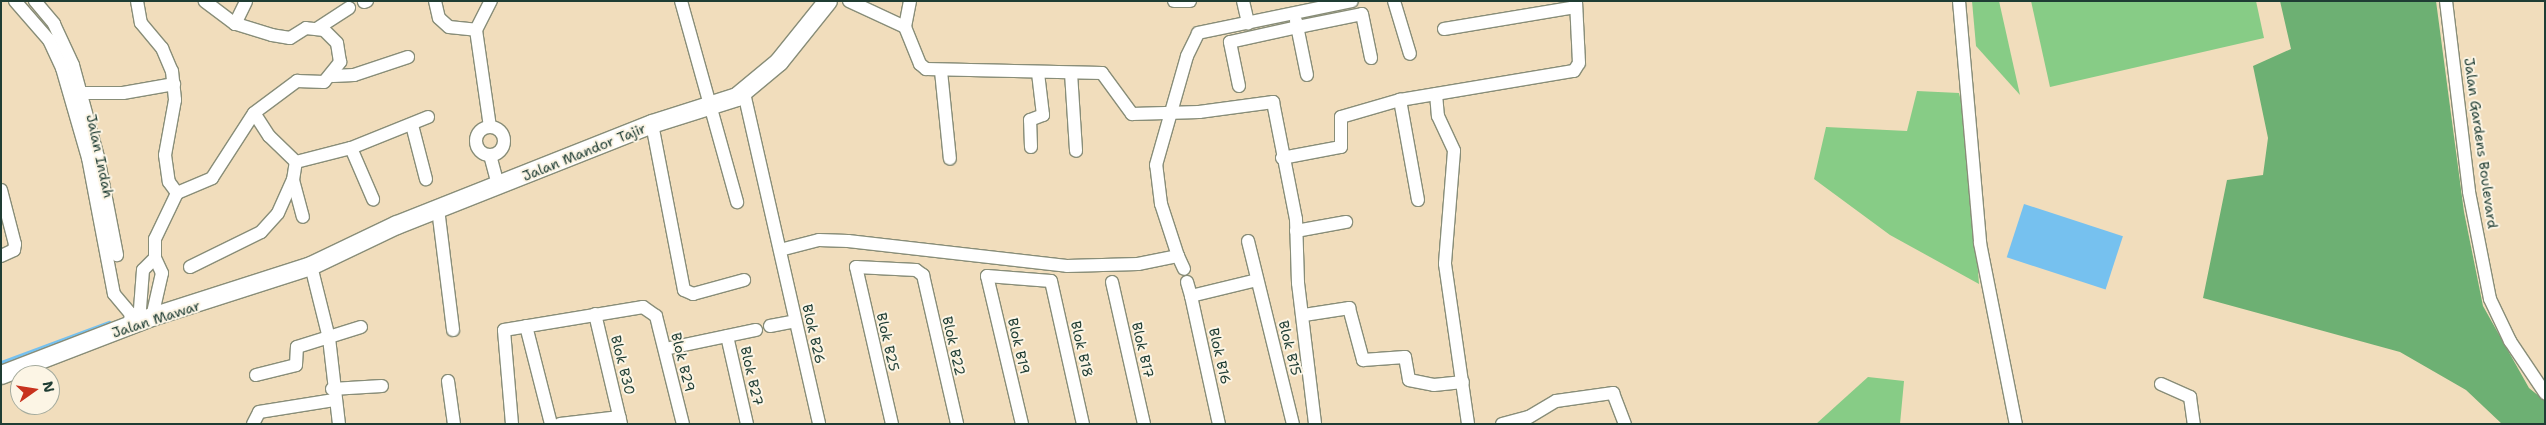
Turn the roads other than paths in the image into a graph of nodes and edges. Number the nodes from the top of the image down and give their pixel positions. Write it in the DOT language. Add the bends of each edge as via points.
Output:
graph roads {
  1 [pos="15,1"];
  2 [pos="34,1"];
  3 [pos="137,1"];
  4 [pos="205,1"];
  5 [pos="246,1"];
  6 [pos="435,1"];
  7 [pos="491,1"];
  8 [pos="681,1"];
  9 [pos="828,1"];
  10 [pos="849,1"];
  11 [pos="910,1"];
  12 [pos="1190,1"];
  13 [pos="1243,1"];
  14 [pos="1352,1"];
  15 [pos="1394,1"];
  16 [pos="1959,1"];
  17 [pos="2446,1"];
  18 [pos="1174,3"];
  19 [pos="1576,4"];
  20 [pos="349,8"];
  21 [pos="1295,13"];
  22 [pos="1248,23"];
  23 [pos="235,24"];
  24 [pos="905,27"];
  25 [pos="1298,27"];
  26 [pos="318,28"];
  27 [pos="1444,29"];
  28 [pos="476,30"];
  29 [pos="1410,54"];
  30 [pos="408,57"];
  31 [pos="1371,58"];
  32 [pos="942,71"];
  33 [pos="1038,73"];
  34 [pos="1071,73"];
  35 [pos="1307,75"];
  36 [pos="333,76"];
  37 [pos="174,84"];
  38 [pos="1239,86"];
  39 [pos="744,93"];
  40 [pos="82,94"];
  41 [pos="1436,94"];
  42 [pos="1400,100"];
  43 [pos="712,105"];
  44 [pos="254,113"];
  45 [pos="1172,114"];
  46 [pos="428,117"];
  47 [pos="652,124"];
  48 [pos="412,125"];
  49 [pos="490,128"];
  50 [pos="1031,147"];
  51 [pos="351,148"];
  52 [pos="1076,151"];
  53 [pos="490,155"];
  54 [pos="1282,158"];
  55 [pos="950,159"];
  56 [pos="296,162"];
  57 [pos="426,178"];
  58 [pos="293,180"];
  59 [pos="498,185"];
  60 [pos="1,190"];
  61 [pos="178,193"];
  62 [pos="373,199"];
  63 [pos="1418,200"];
  64 [pos="737,202"];
  65 [pos="438,209"];
  66 [pos="303,217"];
  67 [pos="1346,222"];
  68 [pos="1296,231"];
  69 [pos="1248,241"];
  70 [pos="780,250"];
  71 [pos="5,255"];
  72 [pos="117,255"];
  73 [pos="1178,256"];
  74 [pos="311,266"];
  75 [pos="190,267"];
  76 [pos="856,267"];
  77 [pos="1184,269"];
  78 [pos="987,276"];
  79 [pos="744,280"];
  80 [pos="1257,280"];
  81 [pos="1112,282"];
  82 [pos="1187,282"];
  83 [pos="1190,296"];
  84 [pos="595,314"];
  85 [pos="1304,315"];
  86 [pos="796,321"];
  87 [pos="140,322"];
  88 [pos="526,326"];
  89 [pos="770,326"];
  90 [pos="361,327"];
  91 [pos="453,330"];
  92 [pos="756,330"];
  93 [pos="728,336"];
  94 [pos="329,338"];
  95 [pos="665,349"];
  96 [pos="1,375"];
  97 [pos="256,375"];
  98 [pos="448,381"];
  99 [pos="1463,382"];
  100 [pos="2162,384"];
  101 [pos="382,386"];
  102 [pos="2545,393"];
  103 [pos="333,394"];
  104 [pos="621,420"];
  105 [pos="253,424"];
  106 [pos="338,424"];
  107 [pos="454,424"];
  108 [pos="512,424"];
  109 [pos="551,424"];
  110 [pos="560,424"];
  111 [pos="683,424"];
  112 [pos="747,424"];
  113 [pos="818,424"];
  114 [pos="892,424"];
  115 [pos="957,424"];
  116 [pos="1022,424"];
  117 [pos="1083,424"];
  118 [pos="1144,424"];
  119 [pos="1220,424"];
  120 [pos="1293,424"];
  121 [pos="1316,424"];
  122 [pos="1468,424"];
  123 [pos="1502,424"];
  124 [pos="1625,424"];
  125 [pos="2016,424"];
  126 [pos="2194,424"];
  1 -- 87 [label="street, Jalan Indah" via="49,40 62,68 88,158 114,294"];
  2 -- 40 [label="street" via="61,36"];
  3 -- 37 [label="street" via="141,22 168,60"];
  4 -- 23 [label="street"];
  5 -- 23 [label="street"];
  6 -- 28 [label="street" via="439,18 449,28"];
  7 -- 28 [label="street"];
  8 -- 43 [label="street"];
  9 -- 39 [label="street, Jalan Mandor Tajir" via="780,62"];
  10 -- 24 [label="street"];
  11 -- 24 [label="street"];
  12 -- 18 [label="street"];
  13 -- 22 [label="street"];
  14 -- 21 [label="street"];
  15 -- 29 [label="street"];
  16 -- 125 [label="street" via="1980,243"];
  17 -- 102 [label="street, Jalan Gardens Boulevard" via="2469,192 2490,299 2510,341"];
  19 -- 27 [label="street"];
  19 -- 41 [label="street" via="1579,63 1574,71"];
  20 -- 26 [label="street"];
  21 -- 22 [label="street"];
  21 -- 25 [label="street"];
  22 -- 45 [label="street" via="1198,33 1187,56"];
  23 -- 26 [label="street" via="290,38 306,28"];
  24 -- 32 [label="street" via="921,66"];
  25 -- 31 [label="street" via="1362,14"];
  25 -- 35 [label="street"];
  25 -- 38 [label="street" via="1230,42"];
  26 -- 36 [label="street" via="334,38 339,49"];
  28 -- 49 [label="street"];
  30 -- 36 [label="street" via="354,75"];
  32 -- 33 [label="street"];
  32 -- 55 [label="street"];
  33 -- 34 [label="street"];
  33 -- 50 [label="street" via="1043,115 1030,120"];
  34 -- 45 [label="street" via="1102,74 1132,114"];
  34 -- 52 [label="street"];
  36 -- 44 [label="street" via="317,84 296,81"];
  37 -- 40 [label="street" via="123,93"];
  37 -- 61 [label="street" via="164,156 169,182"];
  39 -- 43 [label="street, Jalan Mandor Tajir"];
  39 -- 70 [label="street, Blok B26"];
  40 -- 72 [label="street"];
  41 -- 42 [label="street"];
  41 -- 99 [label="street" via="1438,116 1454,151 1445,264"];
  42 -- 54 [label="street" via="1341,117 1341,147"];
  42 -- 63 [label="street"];
  43 -- 47 [label="street, Jalan Mandor Tajir"];
  43 -- 64 [label="street"];
  44 -- 56 [label="street" via="269,136"];
  44 -- 61 [label="street" via="212,178"];
  45 -- 54 [label="street" via="1273,102"];
  45 -- 73 [label="street" via="1156,165 1161,204"];
  46 -- 48 [label="street"];
  47 -- 59 [label="street, Jalan Mandor Tajir"];
  47 -- 79 [label="street" via="684,290 694,294"];
  48 -- 51 [label="street"];
  48 -- 57 [label="street"];
  49 -- 53 [label="street" via="502,134 503,144"];
  49 -- 53 [label="street" via="476,139 478,148"];
  51 -- 56 [label="street"];
  51 -- 62 [label="street"];
  53 -- 59 [label="street"];
  54 -- 68 [label="street"];
  56 -- 58 [label="street"];
  58 -- 66 [label="street"];
  58 -- 75 [label="street" via="278,213 261,232"];
  59 -- 65 [label="street, Jalan Mandor Tajir"];
  60 -- 71 [label="street" via="15,244"];
  61 -- 87 [label="street" via="155,239 155,258 162,273"];
  65 -- 74 [label="street, Jalan Mandor Tajir"];
  65 -- 91 [label="street"];
  67 -- 68 [label="street"];
  68 -- 85 [label="street"];
  69 -- 80 [label="street, Blok B15"];
  70 -- 73 [label="street" via="819,240 838,240 1067,266 1138,264"];
  70 -- 86 [label="street, Blok B26"];
  73 -- 77 [label="street"];
  74 -- 87 [label="street, Jalan Mawar"];
  74 -- 94 [label="street"];
  76 -- 114 [label="street, Blok B25"];
  76 -- 115 [label="street, Blok B22" via="916,270 923,275"];
  78 -- 116 [label="street, Blok B19"];
  78 -- 117 [label="street, Blok B18" via="1051,281"];
  80 -- 83 [label="street"];
  80 -- 120 [label="street, Blok B15"];
  81 -- 118 [label="street, Blok B17"];
  82 -- 83 [label="street, Blok B16"];
  83 -- 119 [label="street, Blok B16"];
  84 -- 88 [label="street"];
  84 -- 95 [label="street, Blok B29" via="651,309"];
  84 -- 104 [label="street, Blok B30"];
  85 -- 99 [label="street" via="1349,308 1363,360 1406,357 1409,380 1434,385"];
  85 -- 121 [label="street"];
  86 -- 89 [label="street"];
  86 -- 113 [label="street, Blok B26"];
  87 -- 96 [label="street, Jalan Mawar"];
  88 -- 108 [label="street" via="504,330"];
  88 -- 109 [label="street"];
  90 -- 94 [label="street"];
  92 -- 93 [label="street"];
  93 -- 95 [label="street"];
  93 -- 112 [label="street, Blok B27"];
  94 -- 97 [label="street" via="297,347 296,365"];
  94 -- 103 [label="street"];
  95 -- 111 [label="street, Blok B29"];
  98 -- 107 [label="street"];
  99 -- 122 [label="street"];
  100 -- 126 [label="street" via="2190,396"];
  101 -- 103 [label="street"];
  103 -- 105 [label="street" via="259,412"];
  103 -- 106 [label="street"];
  104 -- 110 [label="street"];
  123 -- 124 [label="street" via="1529,417 1556,401 1613,393"];
}
